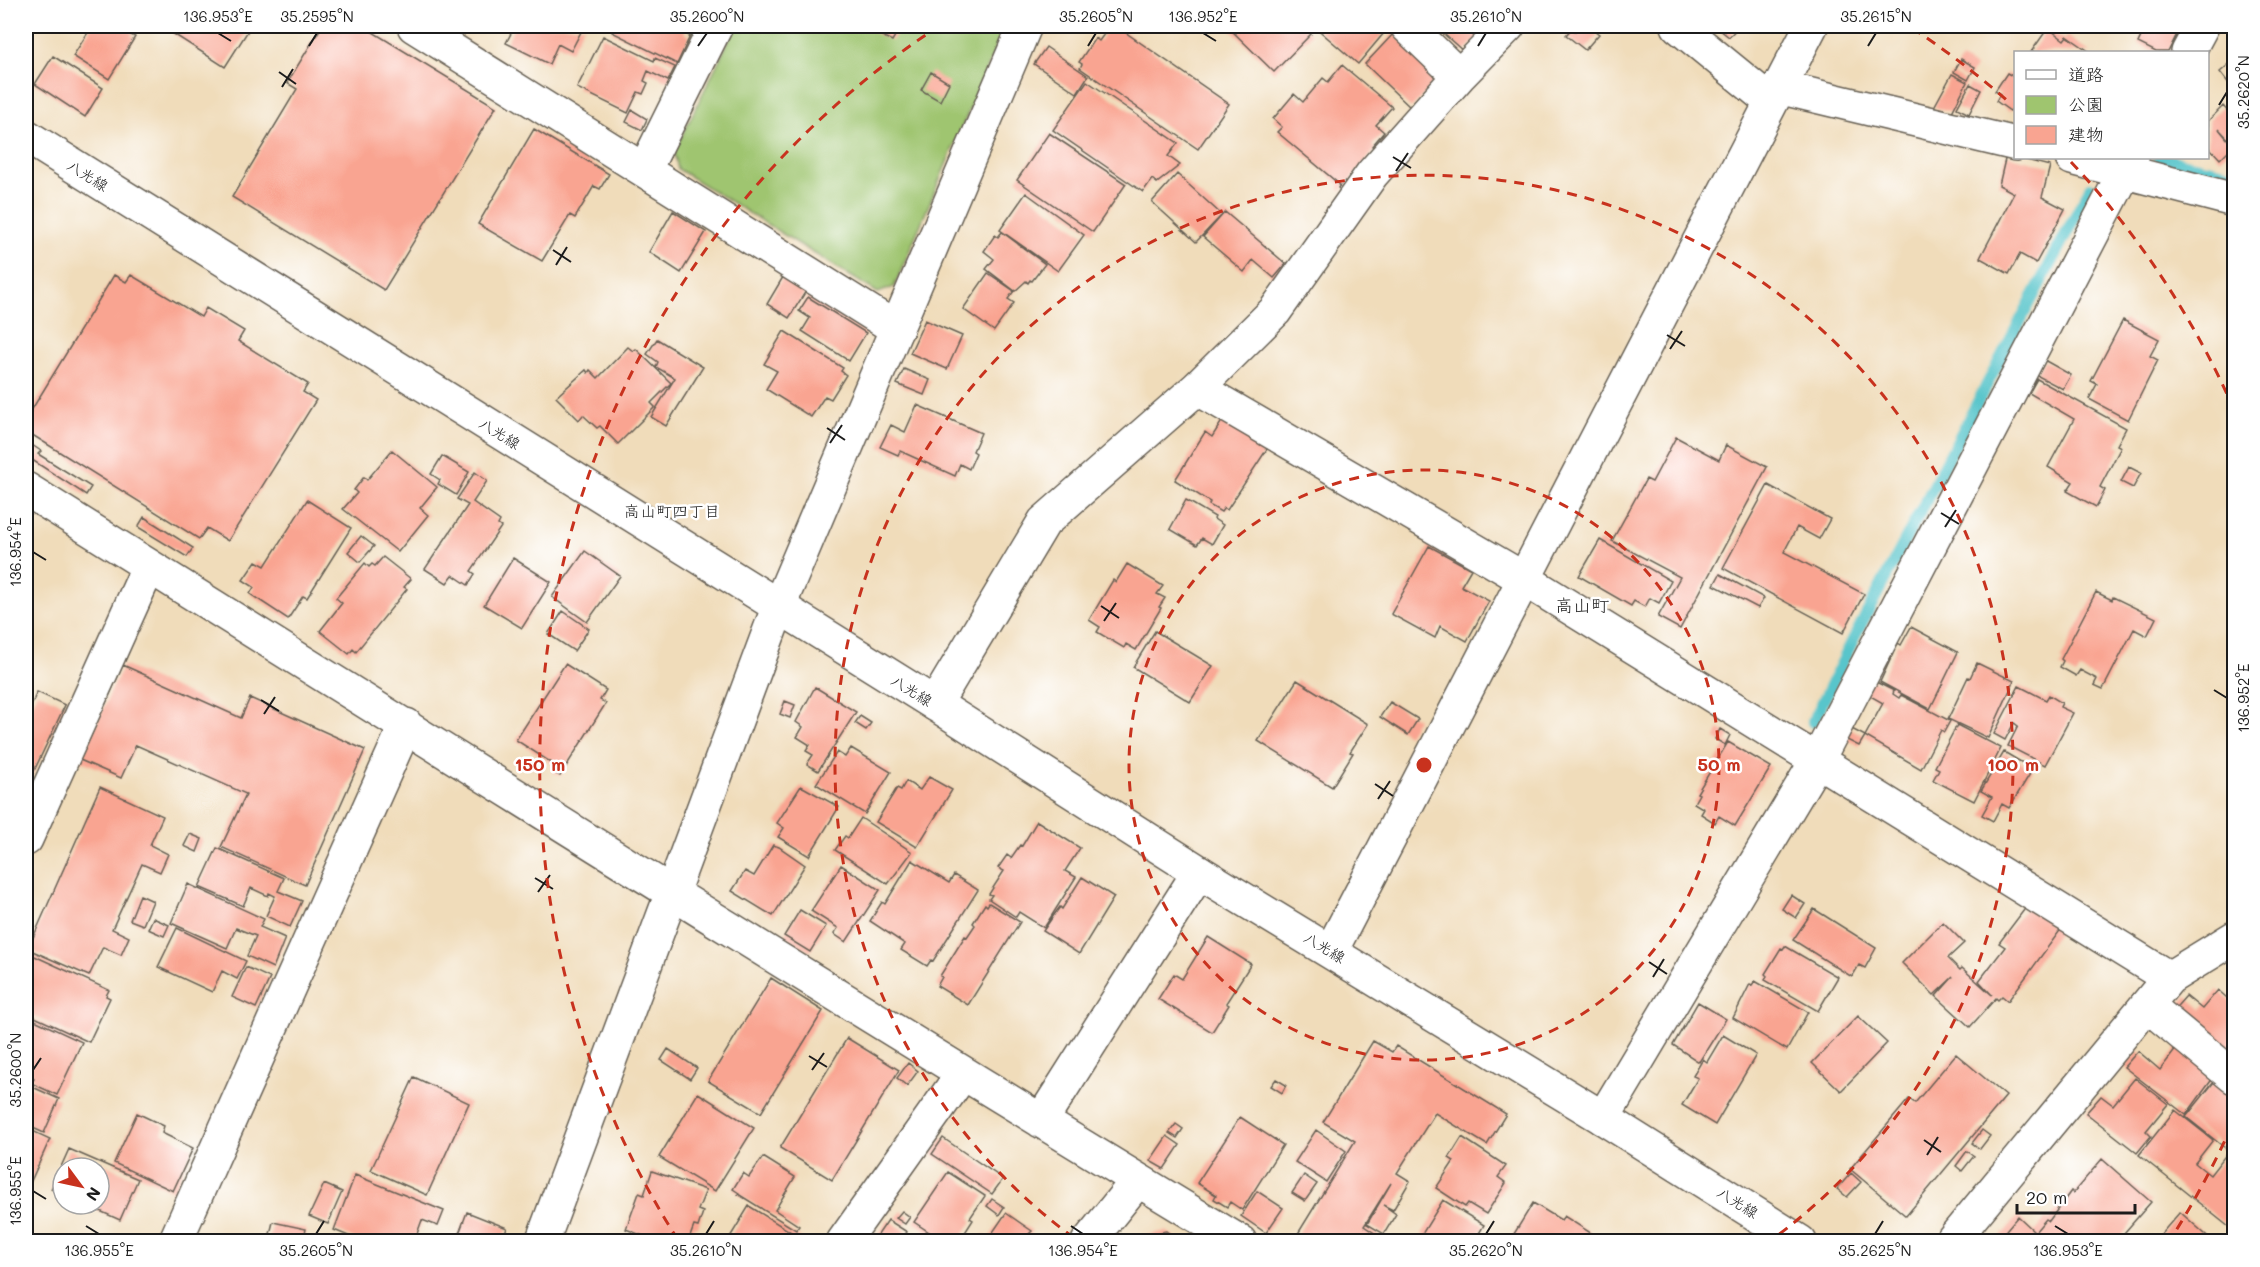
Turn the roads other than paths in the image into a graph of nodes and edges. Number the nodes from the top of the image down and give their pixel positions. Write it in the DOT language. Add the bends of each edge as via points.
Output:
graph roads {
  1 [pos="414,26"];
  2 [pos="716,26"];
  3 [pos="1024,26"];
  4 [pos="1407,26"];
  5 [pos="1508,26"];
  6 [pos="1678,26"];
  7 [pos="1811,26"];
  8 [pos="2202,26"];
  9 [pos="2189,51"];
  10 [pos="1459,76"];
  11 [pos="1774,94"];
  12 [pos="26,136"];
  13 [pos="2014,144"];
  14 [pos="2081,159"];
  15 [pos="2128,164"];
  16 [pos="645,170"];
  17 [pos="2235,200"];
  18 [pos="897,329"];
  19 [pos="1197,388"];
  20 [pos="26,489"];
  21 [pos="149,566"];
  22 [pos="1524,579"];
  23 [pos="778,608"];
  24 [pos="935,704"];
  25 [pos="406,726"];
  26 [pos="1818,759"];
  27 [pos="26,838"];
  28 [pos="1199,872"];
  29 [pos="672,894"];
  30 [pos="2235,938"];
  31 [pos="1331,951"];
  32 [pos="2169,978"];
  33 [pos="2147,1005"];
  34 [pos="963,1073"];
  35 [pos="2235,1077"];
  36 [pos="1603,1118"];
  37 [pos="1041,1121"];
  38 [pos="1138,1180"];
  39 [pos="175,1242"];
  40 [pos="542,1242"];
  41 [pos="843,1242"];
  42 [pos="1088,1242"];
  43 [pos="1240,1242"];
  44 [pos="1800,1242"];
  45 [pos="1951,1242"];
  1 -- 16 [label="street"];
  2 -- 16 [label="street"];
  3 -- 18 [label="street"];
  4 -- 10 [label="street"];
  5 -- 10 [label="street"];
  6 -- 11 [label="street"];
  7 -- 11 [label="street"];
  8 -- 9 [label="street"];
  10 -- 19 [label="street" via="1372,174 1275,311"];
  11 -- 13 [label="street"];
  11 -- 22 [label="street"];
  12 -- 23 [label="street, 八光線"];
  14 -- 15 [label="street"];
  15 -- 17 [label="street"];
  15 -- 26 [label="street"];
  16 -- 18 [label="street"];
  18 -- 23 [label="street"];
  19 -- 22 [label="street"];
  19 -- 24 [label="street" via="1044,522"];
  20 -- 21 [label="street"];
  21 -- 25 [label="street"];
  21 -- 27 [label="street"];
  22 -- 26 [label="street"];
  22 -- 31 [label="street"];
  23 -- 24 [label="street, 八光線"];
  23 -- 29 [label="street"];
  24 -- 28 [label="street, 八光線"];
  25 -- 29 [label="street"];
  25 -- 39 [label="street"];
  26 -- 32 [label="street"];
  26 -- 36 [label="street"];
  28 -- 31 [label="street, 八光線"];
  28 -- 37 [label="street"];
  29 -- 34 [label="street"];
  29 -- 40 [label="street"];
  30 -- 32 [label="street"];
  31 -- 36 [label="street, 八光線"];
  32 -- 33 [label="street"];
  33 -- 35 [label="street"];
  33 -- 45 [label="street"];
  34 -- 37 [label="street"];
  34 -- 41 [label="street"];
  36 -- 44 [label="street, 八光線"];
  37 -- 38 [label="street"];
  38 -- 42 [label="street"];
  38 -- 43 [label="street"];
}
